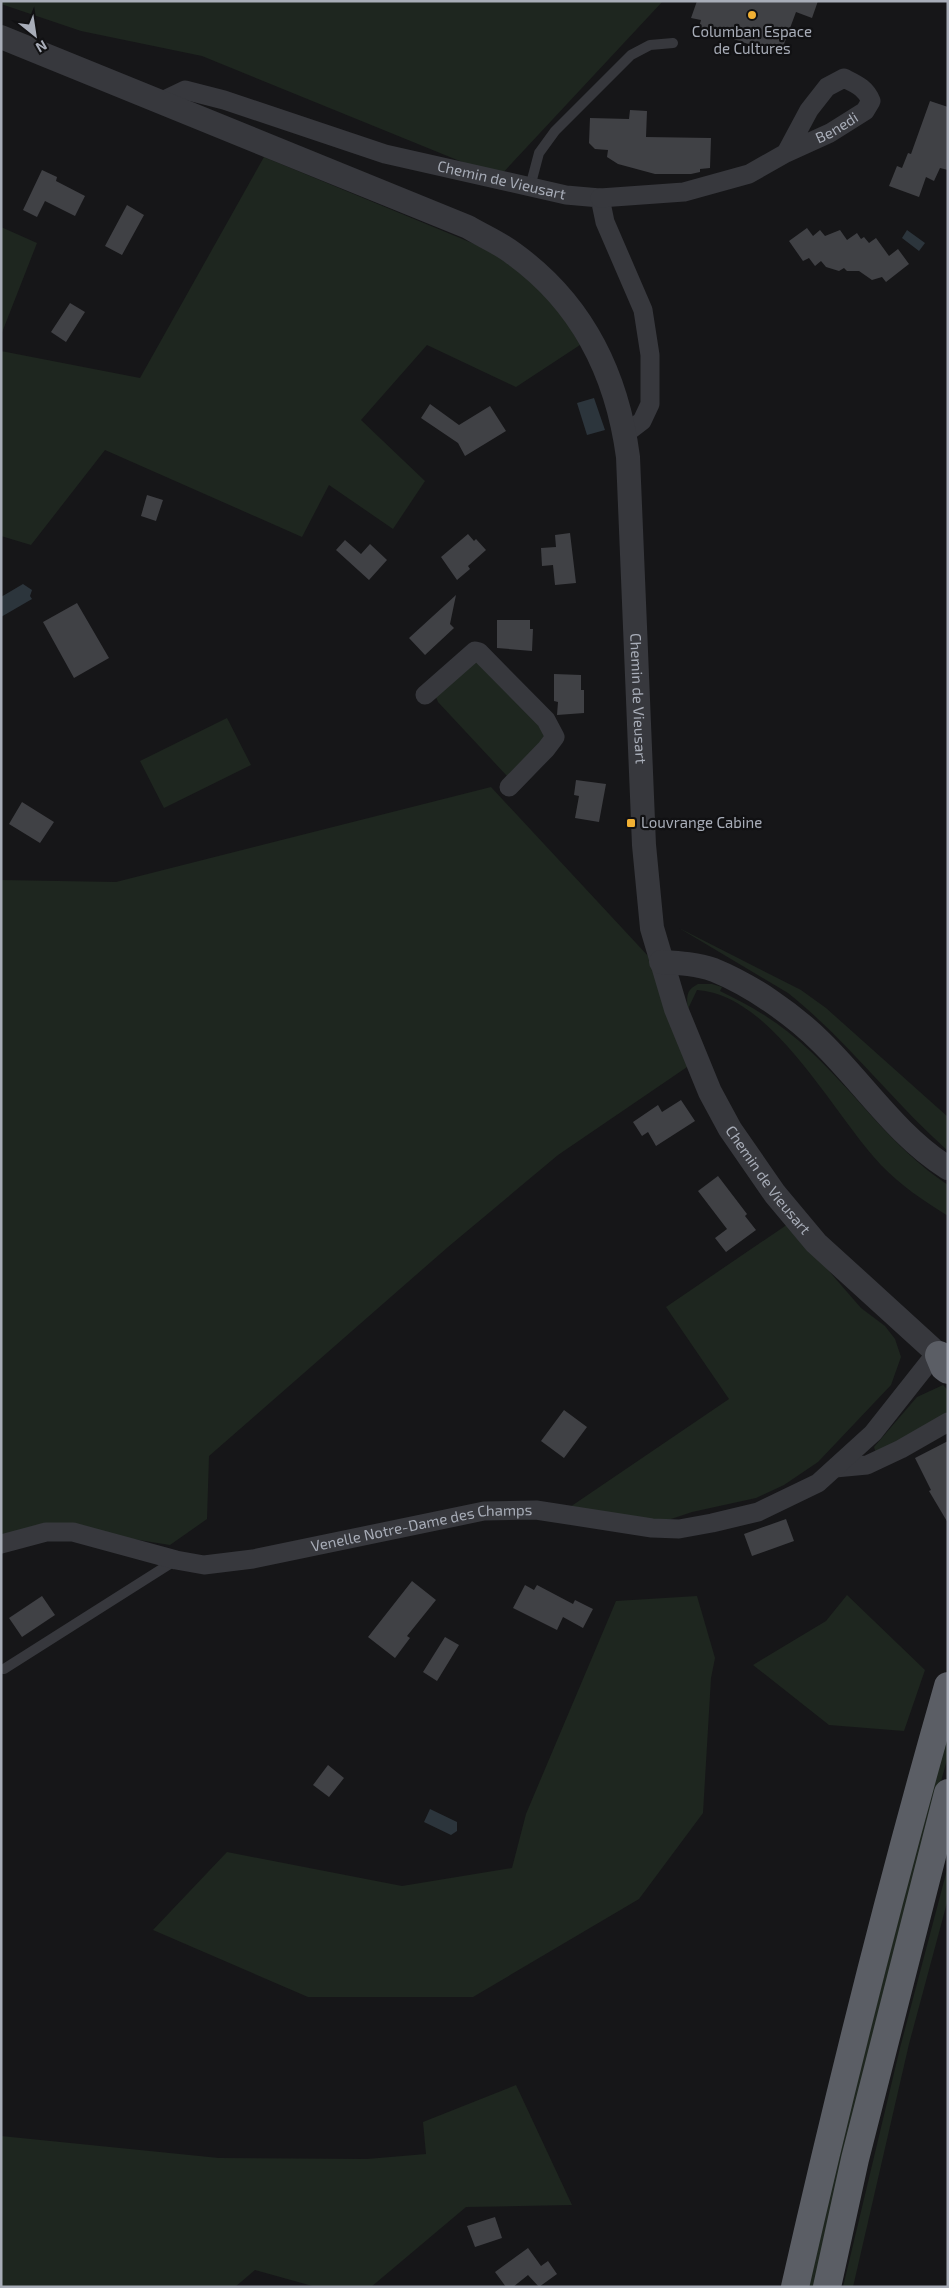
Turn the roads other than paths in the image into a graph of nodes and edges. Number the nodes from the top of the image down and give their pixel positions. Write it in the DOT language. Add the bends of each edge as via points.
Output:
graph roads {
  1 [pos="1,37"];
  2 [pos="673,43"];
  3 [pos="162,101"];
  4 [pos="786,153"];
  5 [pos="530,187"];
  6 [pos="600,198"];
  7 [pos="625,434"];
  8 [pos="425,695"];
  9 [pos="509,787"];
  10 [pos="662,962"];
  11 [pos="948,1168"];
  12 [pos="943,1359"];
  13 [pos="948,1422"];
  14 [pos="835,1468"];
  15 [pos="1,1544"];
  16 [pos="176,1560"];
  17 [pos="4,1669"];
  18 [pos="948,1686"];
  19 [pos="948,1794"];
  20 [pos="795,2287"];
  21 [pos="826,2287"];
  1 -- 3 [label="street, Chemin de Vieusart"];
  2 -- 5 [label="lane" via="650,44 631,55 555,131 539,153"];
  3 -- 5 [label="street, Chemin de Vieusart" via="185,90 385,154"];
  3 -- 7 [label="street, Chemin de Vieusart" via="468,227 513,253 545,279 569,305 591,339 609,378"];
  4 -- 4 [label="street, Benedi" via="830,134 865,111 871,101 868,93 860,85 844,78 827,87 809,110"];
  4 -- 6 [label="street, Benedi" via="748,174 684,192"];
  5 -- 6 [label="street, Chemin de Vieusart"];
  6 -- 7 [label="street" via="605,222 643,310 650,356 650,404 642,421"];
  7 -- 10 [label="street, Chemin de Vieusart" via="644,844 652,928"];
  8 -- 9 [label="street" via="475,651 546,720 555,737"];
  10 -- 11 [label="street" via="714,970 782,1009 821,1042 925,1154"];
  10 -- 12 [label="street, Chemin de Vieusart" via="694,1056 710,1092 730,1129 775,1194 816,1243"];
  12 -- 14 [label="street, Venelle Notre-Dame des Champs"];
  13 -- 14 [label="street" via="867,1465"];
  14 -- 16 [label="street, Venelle Notre-Dame des Champs" via="818,1483 758,1512 679,1529 652,1528 536,1510 484,1512 253,1559 204,1565"];
  15 -- 16 [label="street, Venelle Notre-Dame des Champs" via="46,1532 73,1532"];
  16 -- 17 [label="lane"];
  18 -- 20 [label="highway" via="897,1868"];
  19 -- 21 [label="highway"];
}
